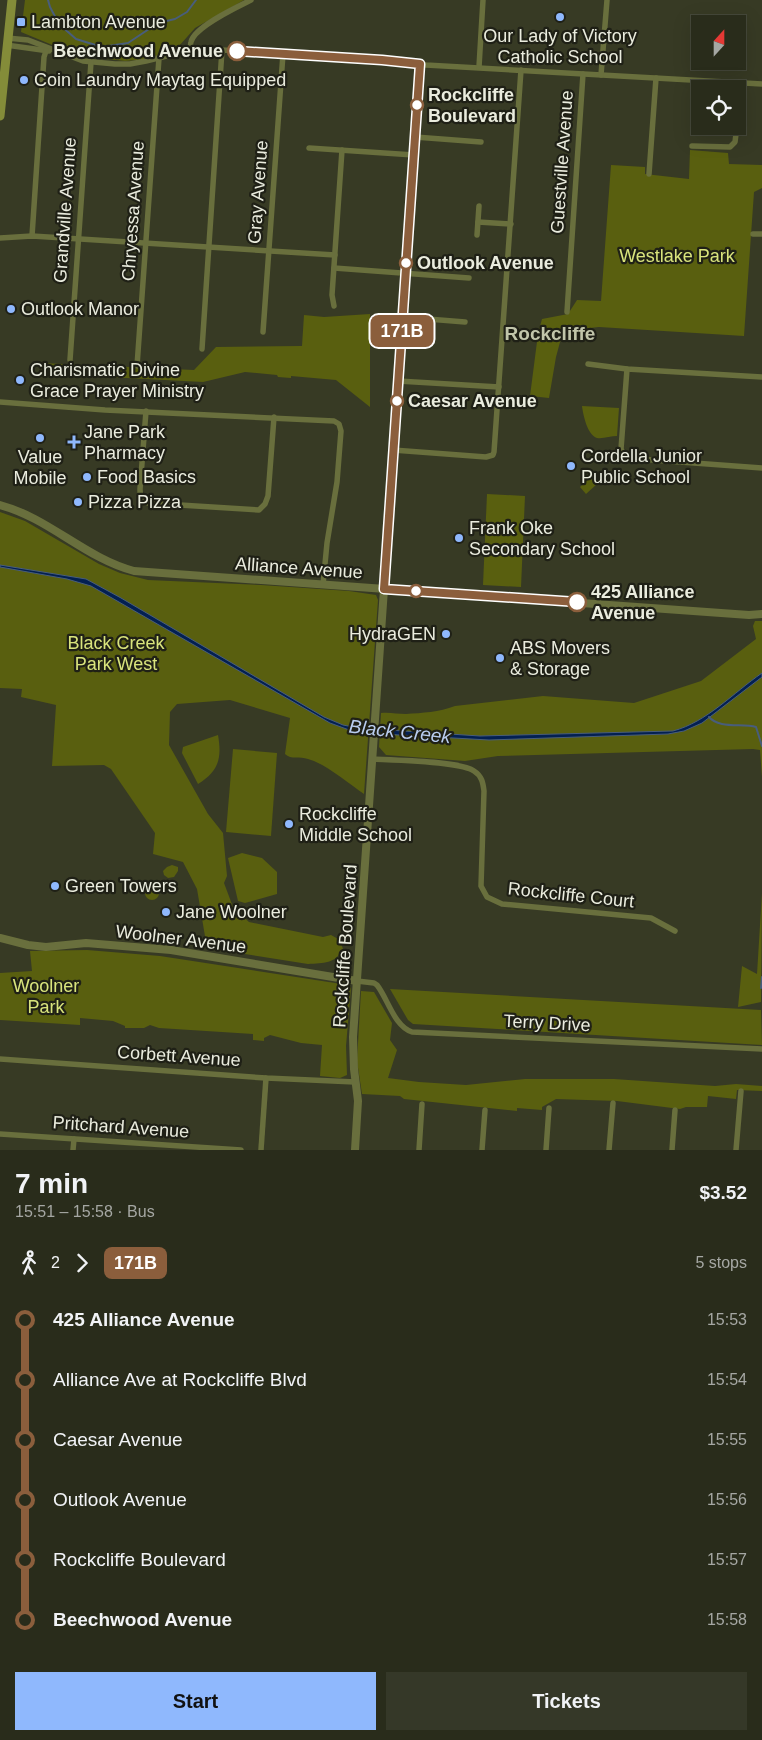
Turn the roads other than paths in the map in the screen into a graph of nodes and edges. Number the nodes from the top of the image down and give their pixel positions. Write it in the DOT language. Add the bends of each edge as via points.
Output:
graph roads {
  1 [pos="12,0"];
  2 [pos="251,0"];
  3 [pos="483,0"];
  4 [pos="607,0"];
  5 [pos="7,41"];
  6 [pos="191,50"];
  7 [pos="222,50"];
  8 [pos="46,51"];
  9 [pos="64,54"];
  10 [pos="283,54"];
  11 [pos="159,58"];
  12 [pos="91,62"];
  13 [pos="420,64"];
  14 [pos="479,67"];
  15 [pos="522,70"];
  16 [pos="584,74"];
  17 [pos="602,75"];
  18 [pos="656,78"];
  19 [pos="691,80"];
  20 [pos="746,83"];
  21 [pos="762,84"];
  22 [pos="1,85"];
  23 [pos="0,116"];
  24 [pos="736,135"];
  25 [pos="415,137"];
  26 [pos="482,142"];
  27 [pos="692,146"];
  28 [pos="309,148"];
  29 [pos="342,150"];
  30 [pos="414,155"];
  31 [pos="649,174"];
  32 [pos="479,206"];
  33 [pos="478,222"];
  34 [pos="511,224"];
  35 [pos="753,234"];
  36 [pos="762,234"];
  37 [pos="477,235"];
  38 [pos="32,236"];
  39 [pos="0,238"];
  40 [pos="77,239"];
  41 [pos="147,243"];
  42 [pos="208,247"];
  43 [pos="269,250"];
  44 [pos="335,255"];
  45 [pos="334,268"];
  46 [pos="406,273"];
  47 [pos="469,278"];
  48 [pos="334,306"];
  49 [pos="567,312"];
  50 [pos="403,317"];
  51 [pos="465,322"];
  52 [pos="263,332"];
  53 [pos="202,350"];
  54 [pos="70,360"];
  55 [pos="588,364"];
  56 [pos="138,366"];
  57 [pos="627,369"];
  58 [pos="762,377"];
  59 [pos="398,381"];
  60 [pos="499,387"];
  61 [pos="0,402"];
  62 [pos="146,411"];
  63 [pos="274,417"];
  64 [pos="394,450"];
  65 [pos="762,463"];
  66 [pos="762,468"];
  67 [pos="0,505"];
  68 [pos="323,585"];
  69 [pos="384,589"];
  70 [pos="762,614"];
  71 [pos="372,759"];
  72 [pos="675,930"];
  73 [pos="0,938"];
  74 [pos="357,981"];
  75 [pos="762,1049"];
  76 [pos="0,1059"];
  77 [pos="266,1078"];
  78 [pos="355,1082"];
  79 [pos="741,1091"];
  80 [pos="612,1103"];
  81 [pos="422,1104"];
  82 [pos="548,1108"];
  83 [pos="485,1110"];
  84 [pos="675,1110"];
  85 [pos="0,1134"];
  86 [pos="74,1139"];
  87 [pos="167,1148"];
  88 [pos="73,1150"];
  89 [pos="241,1150"];
  90 [pos="261,1150"];
  91 [pos="355,1150"];
  92 [pos="419,1150"];
  93 [pos="482,1150"];
  94 [pos="546,1150"];
  95 [pos="609,1150"];
  96 [pos="672,1150"];
  97 [pos="736,1150"];
  1 -- 5 [label="main road"];
  2 -- 6 [label="street" via="199,30 191,41"];
  3 -- 14 [label="street"];
  4 -- 17 [label="street"];
  5 -- 8 [label="street"];
  5 -- 9 [label="street" via="28,40"];
  5 -- 22 [label="main road"];
  6 -- 7 [label="street"];
  6 -- 11 [label="street"];
  7 -- 10 [label="street"];
  7 -- 42 [label="street"];
  8 -- 9 [label="street"];
  8 -- 38 [label="street"];
  9 -- 12 [label="street"];
  10 -- 13 [label="street"];
  10 -- 43 [label="street, Gray Avenue"];
  11 -- 12 [label="street" via="130,64"];
  11 -- 41 [label="street, Chryessa Avenue"];
  12 -- 40 [label="street, Grandville Avenue"];
  13 -- 14 [label="street"];
  13 -- 25 [label="street, Rockcliffe Boulevard"];
  14 -- 15 [label="street"];
  15 -- 16 [label="street"];
  15 -- 34 [label="street"];
  16 -- 17 [label="street"];
  16 -- 49 [label="street, Guestville Avenue"];
  17 -- 18 [label="street"];
  18 -- 19 [label="street"];
  18 -- 31 [label="street"];
  20 -- 21 [label="street"];
  22 -- 23 [label="main road"];
  24 -- 27 [label="street" via="736,142 730,147"];
  25 -- 26 [label="street"];
  25 -- 30 [label="street, Rockcliffe Boulevard"];
  28 -- 29 [label="street"];
  29 -- 30 [label="street"];
  29 -- 44 [label="street"];
  30 -- 46 [label="street, Rockcliffe Boulevard"];
  32 -- 33 [label="street"];
  33 -- 34 [label="street"];
  33 -- 37 [label="street"];
  34 -- 60 [label="street"];
  35 -- 36 [label="street"];
  38 -- 39 [label="street"];
  38 -- 40 [label="street"];
  40 -- 41 [label="street"];
  40 -- 54 [label="street, Grandville Avenue"];
  41 -- 42 [label="street"];
  41 -- 56 [label="street, Chryessa Avenue"];
  42 -- 43 [label="street"];
  42 -- 53 [label="street"];
  43 -- 44 [label="street"];
  43 -- 52 [label="street, Gray Avenue"];
  44 -- 45 [label="street"];
  45 -- 46 [label="street"];
  45 -- 48 [label="street"];
  46 -- 47 [label="street"];
  46 -- 50 [label="street, Rockcliffe Boulevard"];
  50 -- 51 [label="street"];
  50 -- 59 [label="street, Rockcliffe Boulevard"];
  55 -- 57 [label="street"];
  57 -- 58 [label="street"];
  57 -- 66 [label="street" via="621,449 626,458"];
  59 -- 60 [label="street"];
  59 -- 64 [label="street, Rockcliffe Boulevard"];
  60 -- 64 [label="street" via="493,455"];
  61 -- 62 [label="street"];
  62 -- 63 [label="street"];
  62 -- 63 [label="street" via="140,489 143,500 148,503 259,510 266,504 268,496"];
  63 -- 68 [label="street" via="334,421 341,430"];
  64 -- 69 [label="street, Rockcliffe Boulevard"];
  65 -- 66 [label="street"];
  67 -- 68 [label="street, Alliance Avenue" via="25,513 97,556 134,571"];
  68 -- 69 [label="street, Alliance Avenue"];
  69 -- 70 [label="street, Alliance Avenue"];
  69 -- 71 [label="street, Rockcliffe Boulevard"];
  71 -- 72 [label="street, Rockcliffe Court" via="461,766 481,777 484,791 480,886 487,898 502,904 651,918"];
  71 -- 74 [label="street, Rockcliffe Boulevard"];
  73 -- 74 [label="street, Woolner Avenue" via="46,947 86,943 171,950"];
  74 -- 75 [label="street, Terry Drive" via="377,985 400,1024 412,1032"];
  74 -- 78 [label="street, Rockcliffe Boulevard" via="353,1046"];
  76 -- 77 [label="street, Corbett Avenue"];
  77 -- 78 [label="street, Corbett Avenue"];
  77 -- 90 [label="street"];
  78 -- 91 [label="street, Rockcliffe Boulevard" via="358,1101"];
  79 -- 97 [label="street"];
  80 -- 95 [label="street"];
  81 -- 92 [label="street"];
  82 -- 94 [label="street"];
  83 -- 93 [label="street"];
  84 -- 96 [label="street"];
  85 -- 86 [label="street, Pritchard Avenue"];
  86 -- 87 [label="street, Pritchard Avenue"];
  86 -- 88 [label="street"];
  87 -- 89 [label="street, Pritchard Avenue"];
}
